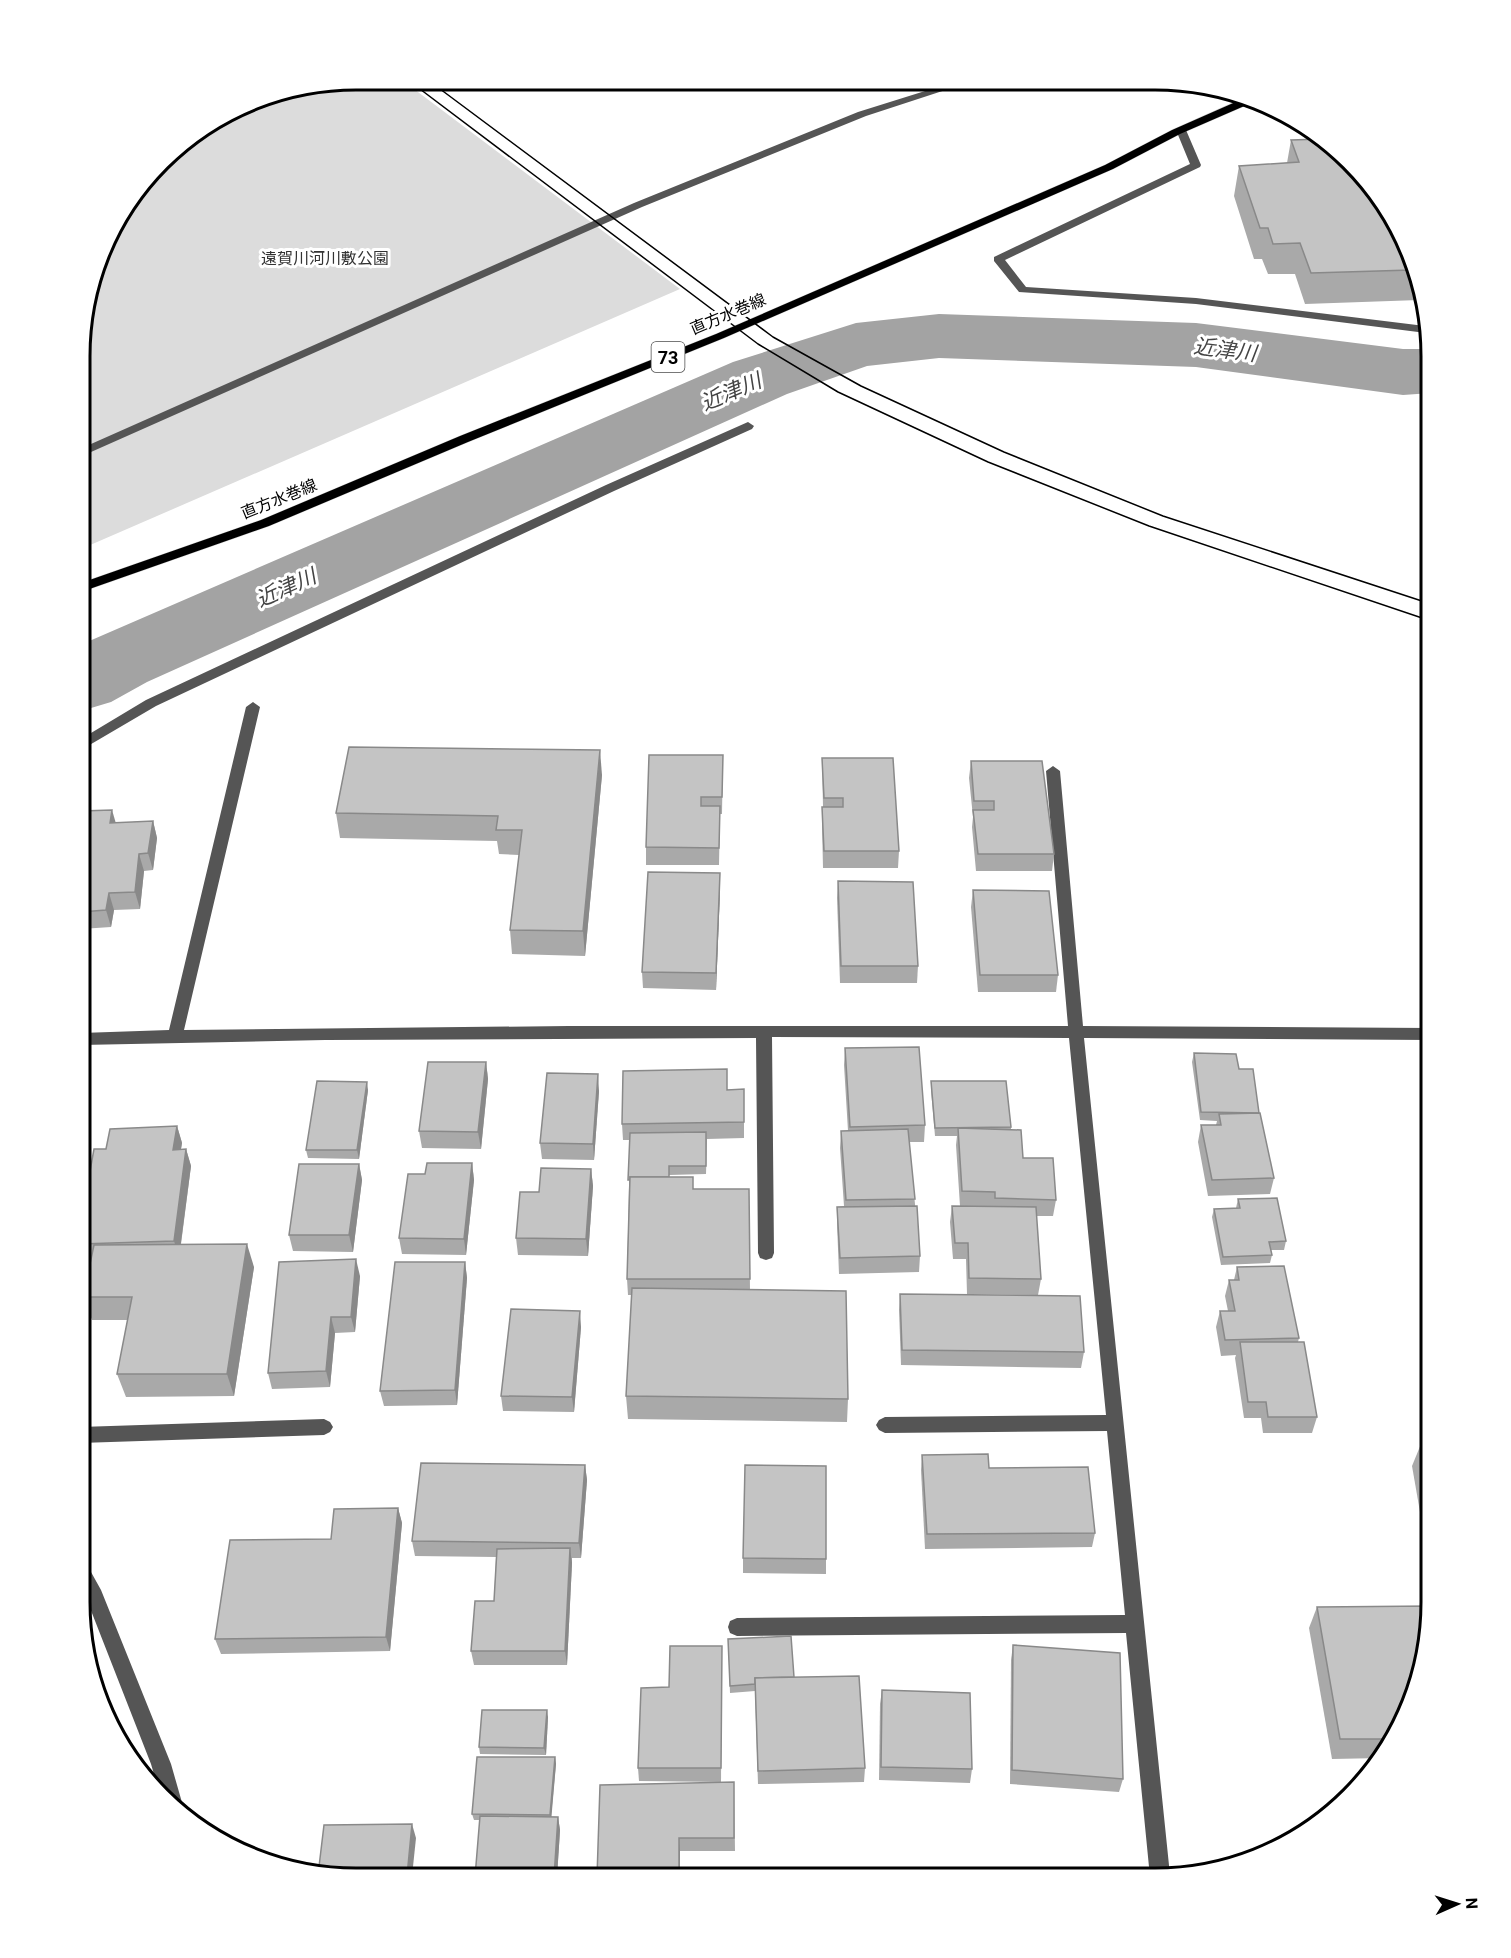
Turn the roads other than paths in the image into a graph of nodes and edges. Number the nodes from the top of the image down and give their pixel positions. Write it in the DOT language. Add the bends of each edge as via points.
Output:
graph roads {
  1 [pos="939,90"];
  2 [pos="1240,104"];
  3 [pos="1181,130"];
  4 [pos="1419,329"];
  5 [pos="748,426"];
  6 [pos="90,448"];
  7 [pos="90,585"];
  8 [pos="253,707"];
  9 [pos="90,741"];
  10 [pos="1053,771"];
  11 [pos="1076,1031"];
  12 [pos="764,1032"];
  13 [pos="1421,1034"];
  14 [pos="175,1036"];
  15 [pos="90,1039"];
  16 [pos="766,1252"];
  17 [pos="1114,1423"];
  18 [pos="885,1425"];
  19 [pos="324,1428"];
  20 [pos="90,1435"];
  21 [pos="90,1586"];
  22 [pos="92,1590"];
  23 [pos="90,1593"];
  24 [pos="1135,1623"];
  25 [pos="737,1627"];
  26 [pos="169,1791"];
  27 [pos="1159,1868"];
  1 -- 6 [label="street" via="862,114 638,205"];
  2 -- 3 [label="main road, 直方水巻線 / 73"];
  3 -- 4 [label="street" via="1196,165 998,259 1023,290 1196,301"];
  3 -- 7 [label="main road, 直方水巻線 / 73" via="1109,167 720,336 265,524"];
  5 -- 9 [label="street" via="162,698"];
  8 -- 14 [label="street"];
  10 -- 11 [label="street"];
  11 -- 12 [label="street"];
  11 -- 13 [label="street"];
  11 -- 17 [label="street"];
  12 -- 14 [label="street"];
  12 -- 16 [label="street"];
  14 -- 15 [label="street"];
  17 -- 18 [label="street"];
  17 -- 24 [label="street"];
  19 -- 20 [label="street"];
  21 -- 22 [label="street"];
  22 -- 23 [label="street"];
  22 -- 26 [label="street"];
  24 -- 25 [label="street"];
  24 -- 27 [label="street"];
}
